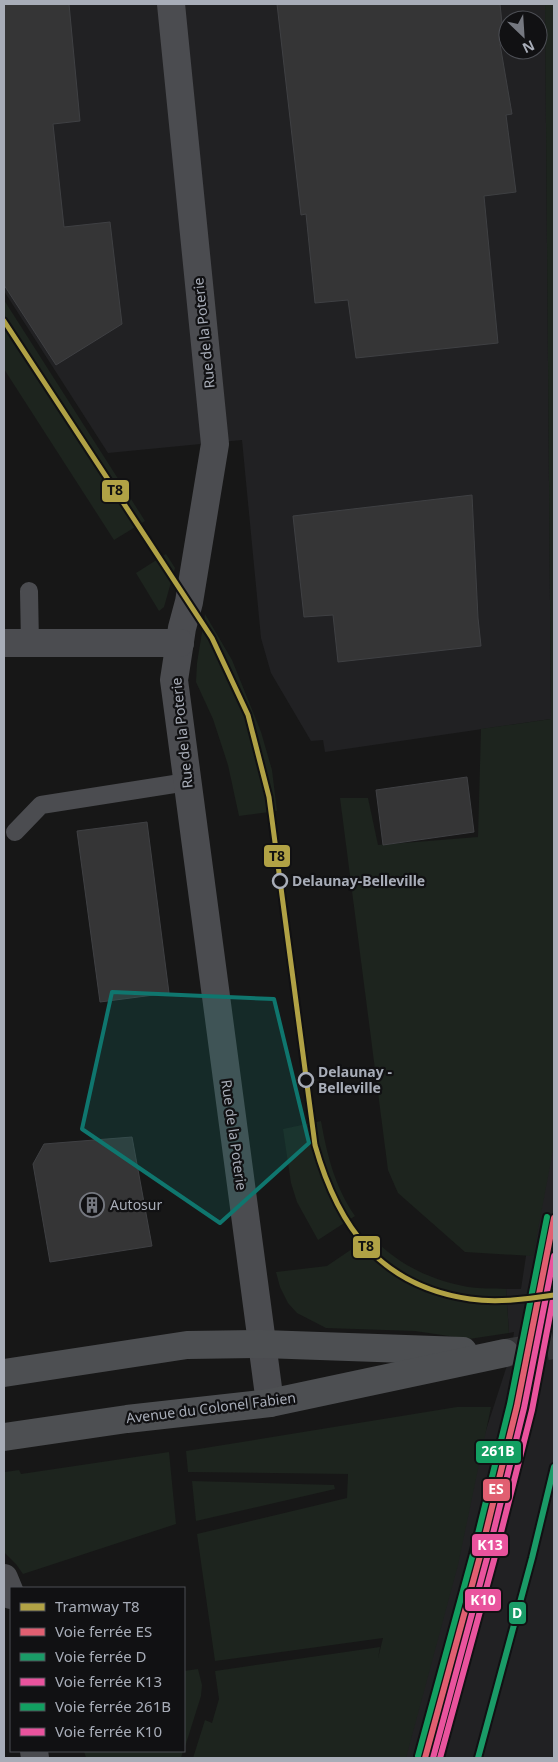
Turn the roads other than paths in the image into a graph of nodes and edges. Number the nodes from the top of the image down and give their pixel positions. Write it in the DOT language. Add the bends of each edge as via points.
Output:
graph roads {
  1 [pos="171,4"];
  2 [pos="29,590"];
  3 [pos="180,643"];
  4 [pos="17,644"];
  5 [pos="187,782"];
  6 [pos="15,832"];
  7 [pos="263,1344"];
  8 [pos="4,1373"];
  9 [pos="270,1403"];
  10 [pos="4,1437"];
  11 [pos="4,1578"];
  12 [pos="10,1593"];
  1 -- 3 [label="street, Rue de la Poterie" via="215,444"];
  2 -- 4 [label="lane"];
  3 -- 4 [label="street"];
  3 -- 5 [label="street, Rue de la Poterie" via="174,680"];
  5 -- 6 [label="lane" via="41,805"];
  5 -- 7 [label="street, Rue de la Poterie"];
  7 -- 8 [label="main road" via="187,1346"];
  7 -- 9 [label="street, Rue de la Poterie"];
  7 -- 9 [label="main road, Avenue du Colonel Fabien" via="505,1353"];
  9 -- 10 [label="main road, Avenue du Colonel Fabien"];
  11 -- 12 [label="street"];
}
